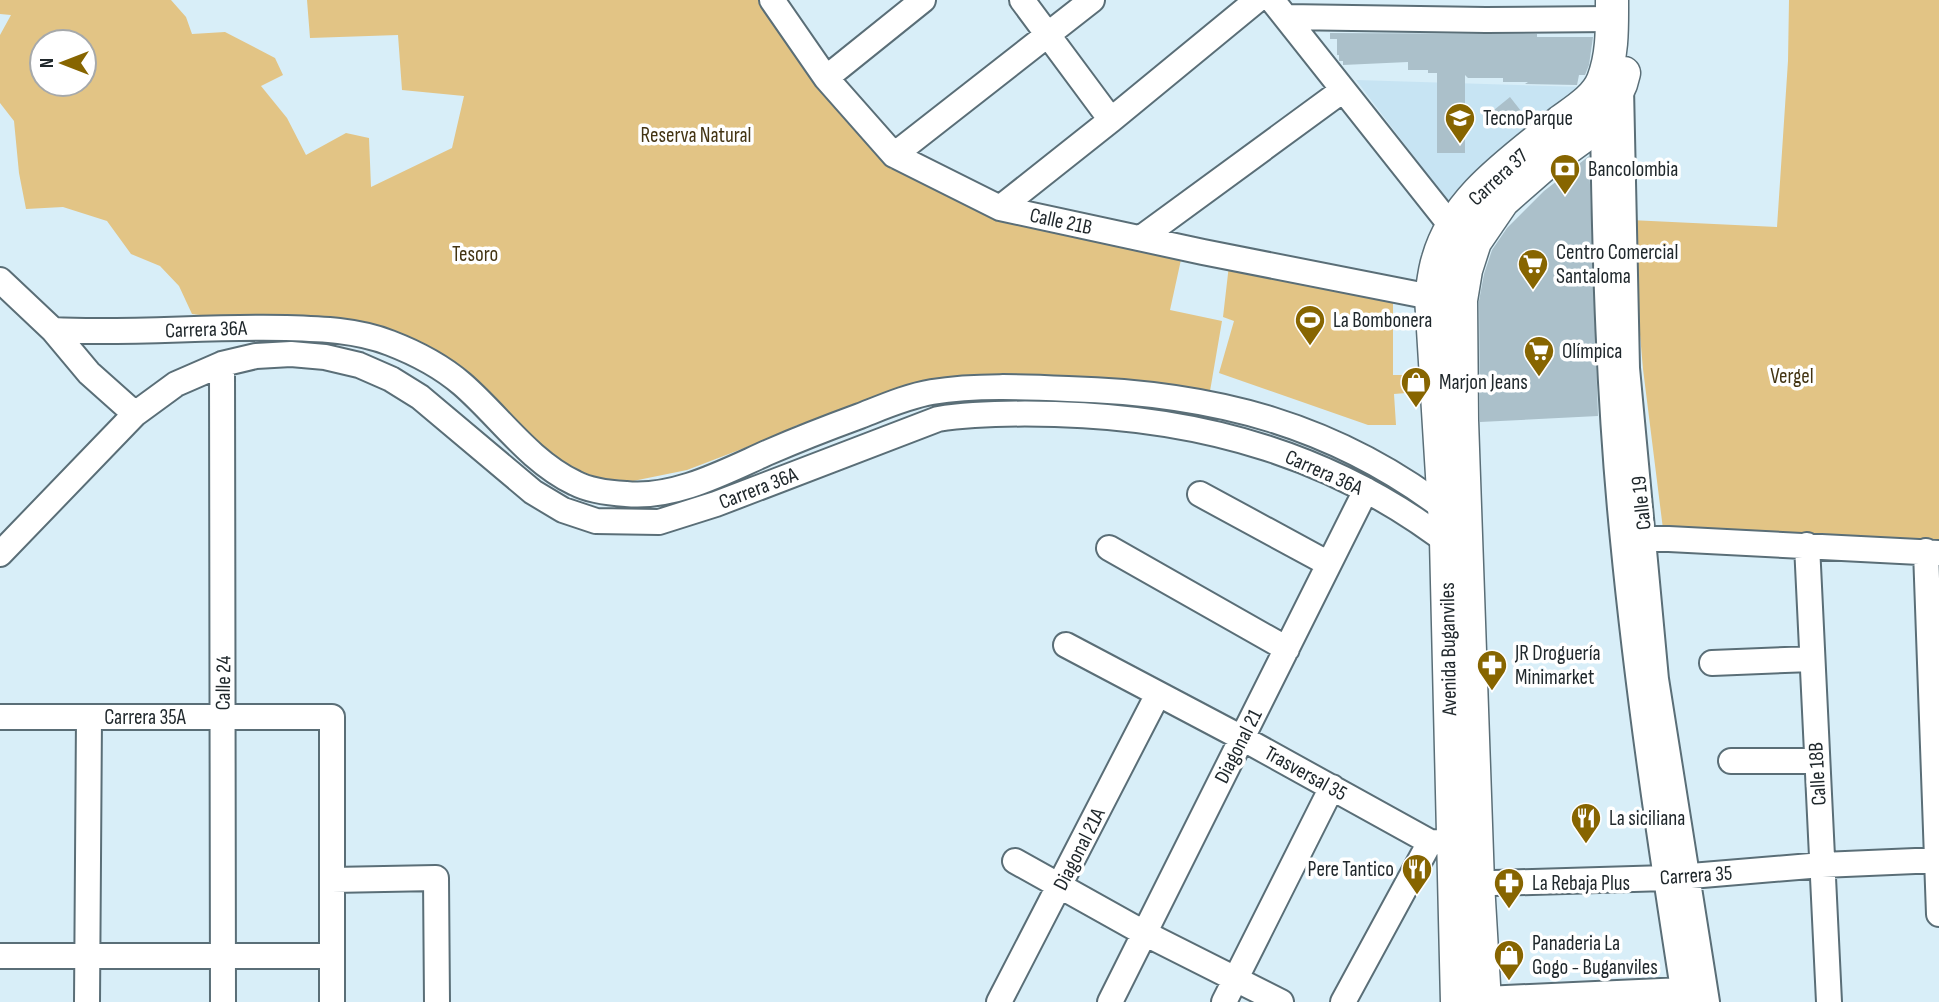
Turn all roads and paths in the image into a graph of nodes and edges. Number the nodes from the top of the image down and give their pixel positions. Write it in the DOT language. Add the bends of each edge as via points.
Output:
graph roads {
  1 [pos="772,0"];
  2 [pos="923,0"];
  3 [pos="1022,0"];
  4 [pos="1092,0"];
  5 [pos="1257,0"];
  6 [pos="1618,6"];
  7 [pos="1279,8"];
  8 [pos="1374,9"];
  9 [pos="1486,10"];
  10 [pos="1048,34"];
  11 [pos="826,78"];
  12 [pos="1612,83"];
  13 [pos="1343,90"];
  14 [pos="1111,120"];
  15 [pos="1603,122"];
  16 [pos="894,155"];
  17 [pos="999,208"];
  18 [pos="1464,234"];
  19 [pos="1141,238"];
  20 [pos="0,280"];
  21 [pos="1446,299"];
  22 [pos="52,330"];
  23 [pos="102,333"];
  24 [pos="222,364"];
  25 [pos="89,373"];
  26 [pos="135,414"];
  27 [pos="1366,490"];
  28 [pos="1200,494"];
  29 [pos="1442,507"];
  30 [pos="1633,537"];
  31 [pos="1460,542"];
  32 [pos="1807,545"];
  33 [pos="1109,548"];
  34 [pos="1933,552"];
  35 [pos="0,554"];
  36 [pos="1329,564"];
  37 [pos="1066,645"];
  38 [pos="1287,649"];
  39 [pos="1812,659"];
  40 [pos="1712,663"];
  41 [pos="1158,694"];
  42 [pos="0,717"];
  43 [pos="89,717"];
  44 [pos="222,717"];
  45 [pos="1242,738"];
  46 [pos="1731,761"];
  47 [pos="1817,761"];
  48 [pos="1332,787"];
  49 [pos="1453,843"];
  50 [pos="1937,860"];
  51 [pos="1015,861"];
  52 [pos="1822,865"];
  53 [pos="1677,877"];
  54 [pos="332,880"];
  55 [pos="1466,884"];
  56 [pos="1061,885"];
  57 [pos="1939,914"];
  58 [pos="1144,933"];
  59 [pos="0,956"];
  60 [pos="87,956"];
  61 [pos="223,956"];
  62 [pos="332,956"];
  63 [pos="1230,991"];
  64 [pos="1684,996"];
  65 [pos="1476,1001"];
  66 [pos="87,1002"];
  67 [pos="223,1002"];
  68 [pos="332,1002"];
  69 [pos="437,1002"];
  70 [pos="999,1002"];
  71 [pos="1110,1002"];
  72 [pos="1281,1002"];
  73 [pos="1343,1002"];
  74 [pos="1707,1002"];
  75 [pos="1829,1002"];
  1 -- 11 [label="street, Calle 21B"];
  2 -- 11 [label="street"];
  3 -- 10 [label="street"];
  4 -- 10 [label="street"];
  5 -- 14 [label="street"];
  6 -- 9 [label="street"];
  6 -- 12 [label="main road, Calle 19"];
  7 -- 8 [label="street"];
  7 -- 13 [label="street"];
  8 -- 9 [label="street"];
  10 -- 14 [label="street"];
  10 -- 16 [label="street"];
  11 -- 16 [label="street, Calle 21B"];
  12 -- 15 [label="main road, Carrera 37"];
  12 -- 18 [label="main road, Carrera 37" via="1467,202"];
  12 -- 30 [label="street, Calle 19"];
  13 -- 18 [label="street"];
  13 -- 19 [label="street"];
  14 -- 17 [label="street"];
  15 -- 18 [label="main road, Carrera 37" via="1544,165"];
  15 -- 30 [label="street, Calle 19" via="1610,373"];
  16 -- 17 [label="street, Calle 21B"];
  17 -- 19 [label="street, Calle 21B"];
  18 -- 21 [label="main road, Carrera 37" via="1466,270"];
  19 -- 21 [label="street, Calle 21B"];
  20 -- 22 [label="street"];
  21 -- 29 [label="main road, Avenida Buganviles"];
  21 -- 31 [label="main road, Avenida Buganviles" via="1462,420"];
  22 -- 23 [label="street, Carrera 36A"];
  22 -- 25 [label="street"];
  23 -- 25 [label="street" via="88,343 85,363"];
  23 -- 29 [label="street, Carrera 36A" via="252,327 345,331 386,341 459,381 517,440 575,484 631,495 698,483 862,415 931,393 1006,387 1161,394 1261,415 1355,453"];
  24 -- 26 [label="street, Carrera 36A" via="176,384"];
  24 -- 27 [label="street, Carrera 36A" via="290,354 325,356 359,365 420,397 533,492 563,510 596,521 659,522 716,505 947,417 1027,413 1168,423 1247,441 1303,460"];
  24 -- 44 [label="street, Calle 24"];
  25 -- 26 [label="street"];
  26 -- 35 [label="street, Carrera 36A"];
  27 -- 31 [label="street, Carrera 36A"];
  27 -- 36 [label="street, Diagonal 21"];
  28 -- 36 [label="street"];
  29 -- 31 [label="main road, Avenida Buganviles"];
  30 -- 32 [label="street"];
  30 -- 53 [label="street, Calle 19" via="1637,680"];
  31 -- 49 [label="main road, Avenida Buganviles"];
  32 -- 34 [label="street"];
  32 -- 39 [label="street, Calle 18B"];
  33 -- 38 [label="street"];
  34 -- 50 [label="street"];
  36 -- 38 [label="street, Diagonal 21"];
  37 -- 41 [label="street, Trasversal 35"];
  38 -- 45 [label="street, Diagonal 21"];
  39 -- 40 [label="street"];
  39 -- 47 [label="street, Calle 18B"];
  41 -- 45 [label="street, Trasversal 35"];
  41 -- 56 [label="street, Diagonal 21A"];
  42 -- 43 [label="street, Carrera 35A"];
  43 -- 44 [label="street, Carrera 35A"];
  43 -- 60 [label="street"];
  44 -- 54 [label="street, Carrera 35A" via="332,717"];
  44 -- 61 [label="street, Calle 24"];
  45 -- 48 [label="street, Trasversal 35"];
  45 -- 58 [label="street, Diagonal 21"];
  46 -- 47 [label="street"];
  47 -- 52 [label="street, Calle 18B"];
  48 -- 49 [label="street, Trasversal 35"];
  48 -- 63 [label="street"];
  49 -- 55 [label="main road, Avenida Buganviles"];
  49 -- 73 [label="street"];
  50 -- 52 [label="street, Carrera 35"];
  50 -- 57 [label="street"];
  51 -- 56 [label="street"];
  52 -- 53 [label="street, Carrera 35"];
  52 -- 75 [label="street, Calle 18B"];
  53 -- 55 [label="street, Carrera 35"];
  53 -- 64 [label="street, Calle 19"];
  53 -- 74 [label="street, Calle 19"];
  54 -- 62 [label="street"];
  54 -- 69 [label="street" via="436,878"];
  55 -- 65 [label="main road, Avenida Buganviles"];
  56 -- 58 [label="street"];
  56 -- 70 [label="street, Diagonal 21A"];
  58 -- 63 [label="street"];
  58 -- 71 [label="street, Diagonal 21"];
  59 -- 60 [label="street"];
  60 -- 61 [label="street"];
  60 -- 66 [label="street"];
  61 -- 62 [label="street"];
  61 -- 67 [label="street, Calle 24"];
  62 -- 68 [label="street"];
  63 -- 72 [label="street"];
  64 -- 65 [label="street"];
}
